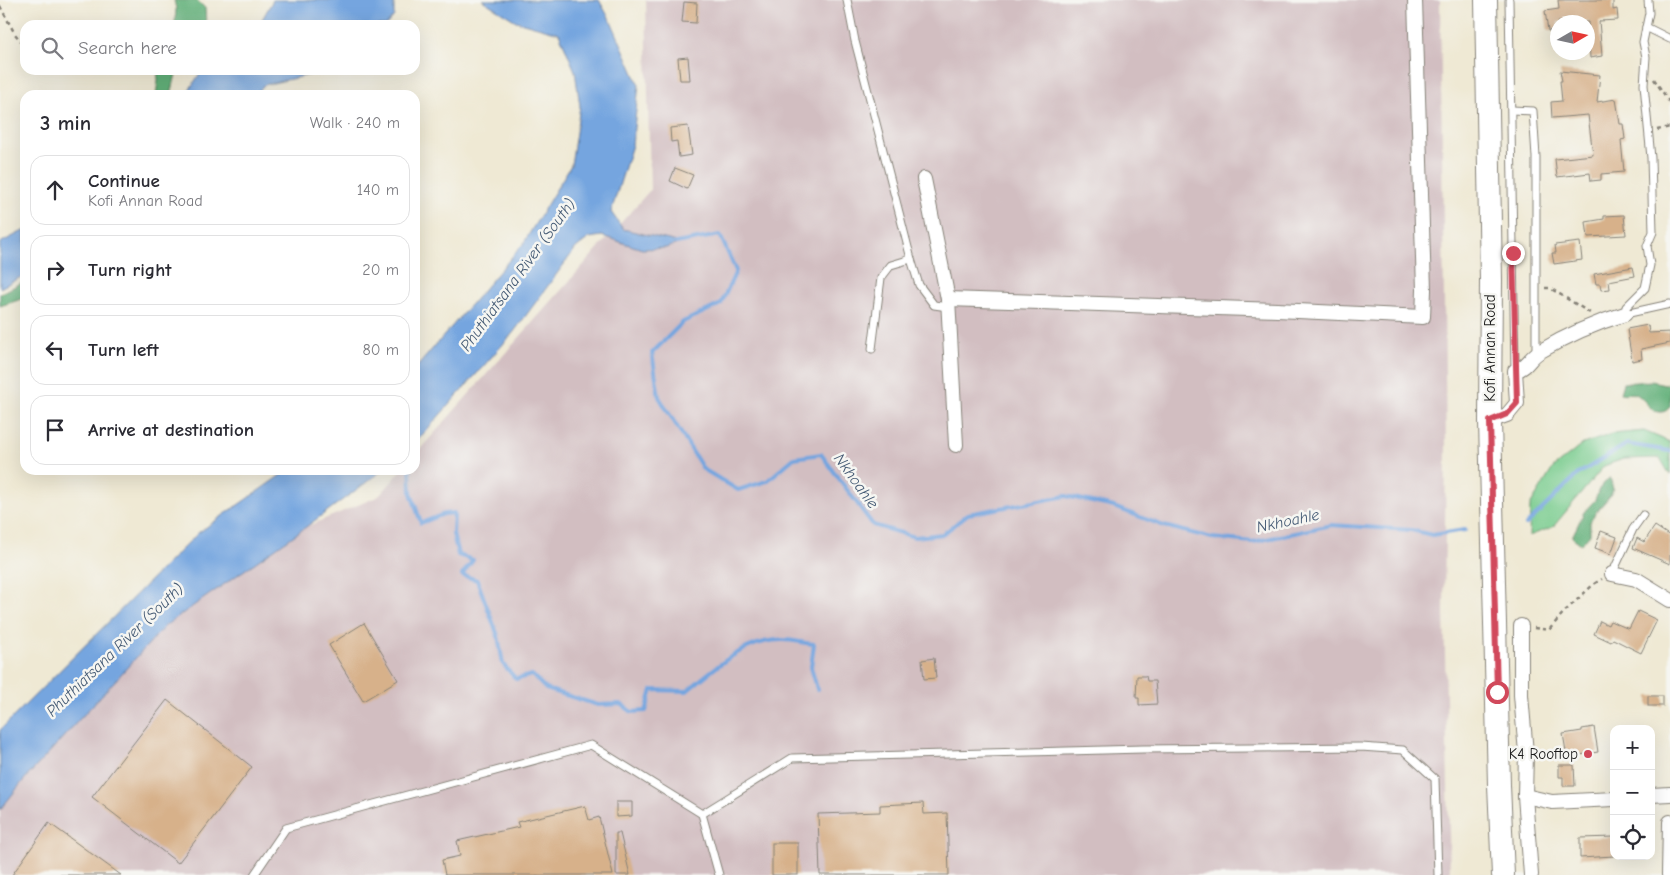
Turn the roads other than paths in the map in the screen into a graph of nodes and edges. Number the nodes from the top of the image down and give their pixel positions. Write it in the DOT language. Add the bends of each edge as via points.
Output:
graph roads {
  1 [pos="847,0"];
  2 [pos="1416,0"];
  3 [pos="1486,0"];
  4 [pos="1509,0"];
  5 [pos="1648,0"];
  6 [pos="1646,27"];
  7 [pos="1670,39"];
  8 [pos="1512,110"];
  9 [pos="924,179"];
  10 [pos="911,259"];
  11 [pos="948,303"];
  12 [pos="1670,304"];
  13 [pos="1625,314"];
  14 [pos="872,349"];
  15 [pos="1536,353"];
  16 [pos="1515,371"];
  17 [pos="1490,421"];
  18 [pos="956,446"];
  19 [pos="1643,515"];
  20 [pos="1612,574"];
  21 [pos="1670,600"];
  22 [pos="1521,626"];
  23 [pos="1497,692"];
  24 [pos="1521,695"];
  25 [pos="1670,794"];
  26 [pos="1655,795"];
  27 [pos="1526,796"];
  28 [pos="1610,799"];
  29 [pos="702,814"];
  30 [pos="1670,822"];
  31 [pos="254,875"];
  32 [pos="719,875"];
  33 [pos="1438,875"];
  34 [pos="1504,875"];
  35 [pos="1531,875"];
  36 [pos="1669,875"];
  1 -- 10 [label="lane"];
  2 -- 11 [label="street" via="1423,317 1277,310"];
  3 -- 17 [label="main road, Kofi Annan Road"];
  4 -- 8 [label="lane"];
  5 -- 6 [label="lane"];
  6 -- 7 [label="lane"];
  6 -- 13 [label="lane" via="1644,85 1653,232 1647,246 1650,266 1645,288 1626,307"];
  8 -- 15 [label="lane" via="1533,111"];
  8 -- 16 [label="lane"];
  9 -- 11 [label="street"];
  10 -- 11 [label="lane" via="919,285 934,305"];
  10 -- 14 [label="lane" via="891,266 881,278"];
  11 -- 18 [label="street"];
  12 -- 13 [label="lane"];
  13 -- 15 [label="street" via="1598,322"];
  15 -- 16 [label="street" via="1524,368"];
  16 -- 17 [label="street" via="1517,403 1507,414"];
  17 -- 23 [label="main road, Kofi Annan Road"];
  19 -- 20 [label="lane"];
  20 -- 21 [label="street" via="1636,579"];
  22 -- 24 [label="street"];
  23 -- 24 [label="street"];
  23 -- 34 [label="main road, Kofi Annan Road"];
  24 -- 27 [label="street"];
  25 -- 26 [label="street"];
  27 -- 28 [label="street" via="1552,802"];
  27 -- 35 [label="street"];
  29 -- 31 [label="lane" via="591,746 286,828"];
  29 -- 32 [label="lane"];
  29 -- 33 [label="lane" via="792,758 1143,749 1361,747 1403,750 1435,779"];
  30 -- 36 [label="street"];
}
